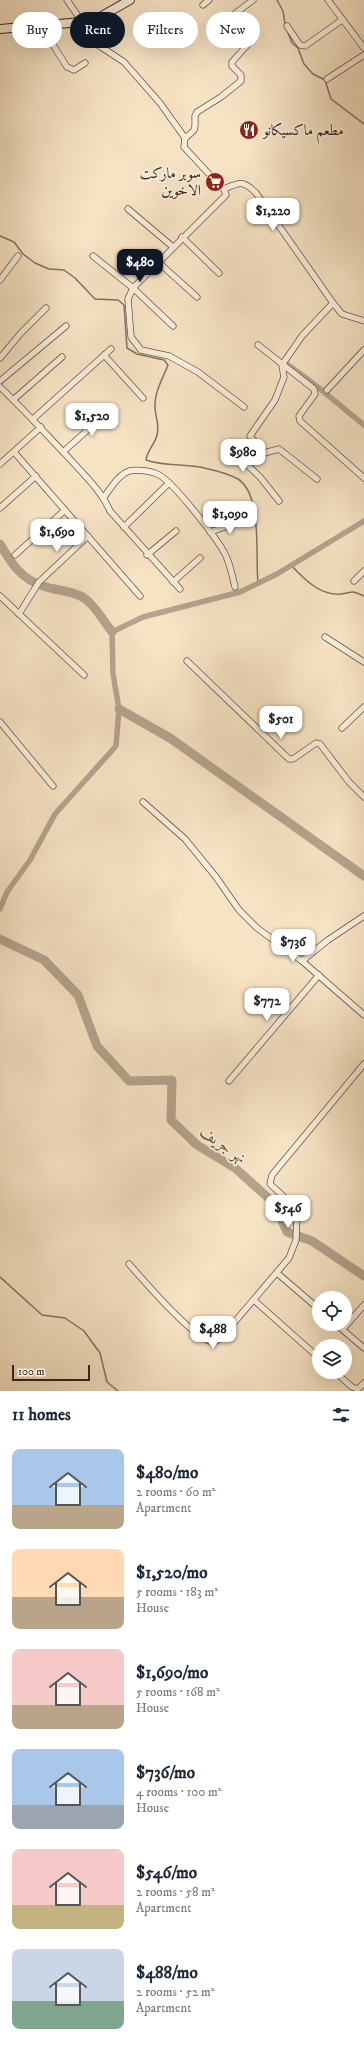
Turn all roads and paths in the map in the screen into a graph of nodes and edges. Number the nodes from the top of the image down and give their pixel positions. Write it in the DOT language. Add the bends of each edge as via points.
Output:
graph roads {
  1 [pos="67,0"];
  2 [pos="130,0"];
  3 [pos="209,0"];
  4 [pos="253,0"];
  5 [pos="328,0"];
  6 [pos="203,4"];
  7 [pos="75,12"];
  8 [pos="110,12"];
  9 [pos="237,12"];
  10 [pos="342,20"];
  11 [pos="287,26"];
  12 [pos="12,27"];
  13 [pos="0,28"];
  14 [pos="54,48"];
  15 [pos="103,48"];
  16 [pos="245,48"];
  17 [pos="364,48"];
  18 [pos="364,54"];
  19 [pos="85,63"];
  20 [pos="327,79"];
  21 [pos="185,138"];
  22 [pos="224,189"];
  23 [pos="128,209"];
  24 [pos="182,237"];
  25 [pos="173,247"];
  26 [pos="18,256"];
  27 [pos="93,256"];
  28 [pos="158,262"];
  29 [pos="219,273"];
  30 [pos="0,280"];
  31 [pos="133,288"];
  32 [pos="197,297"];
  33 [pos="333,304"];
  34 [pos="46,308"];
  35 [pos="364,322"];
  36 [pos="66,326"];
  37 [pos="173,326"];
  38 [pos="258,346"];
  39 [pos="111,349"];
  40 [pos="364,350"];
  41 [pos="104,355"];
  42 [pos="62,357"];
  43 [pos="0,358"];
  44 [pos="282,365"];
  45 [pos="0,381"];
  46 [pos="0,388"];
  47 [pos="327,390"];
  48 [pos="143,398"];
  49 [pos="13,400"];
  50 [pos="244,407"];
  51 [pos="110,410"];
  52 [pos="33,418"];
  53 [pos="41,427"];
  54 [pos="258,446"];
  55 [pos="14,452"];
  56 [pos="63,452"];
  57 [pos="0,464"];
  58 [pos="36,476"];
  59 [pos="364,478"];
  60 [pos="317,479"];
  61 [pos="169,483"];
  62 [pos="104,497"];
  63 [pos="279,501"];
  64 [pos="0,508"];
  65 [pos="65,510"];
  66 [pos="243,520"];
  67 [pos="124,527"];
  68 [pos="176,531"];
  69 [pos="210,532"];
  70 [pos="88,536"];
  71 [pos="15,555"];
  72 [pos="147,555"];
  73 [pos="200,558"];
  74 [pos="364,571"];
  75 [pos="354,581"];
  76 [pos="173,582"];
  77 [pos="235,587"];
  78 [pos="180,589"];
  79 [pos="0,596"];
  80 [pos="140,596"];
  81 [pos="19,614"];
  82 [pos="325,637"];
  83 [pos="187,661"];
  84 [pos="364,662"];
  85 [pos="84,675"];
  86 [pos="364,707"];
  87 [pos="0,722"];
  88 [pos="342,728"];
  89 [pos="53,786"];
  90 [pos="364,797"];
  91 [pos="143,802"];
  92 [pos="364,916"];
  93 [pos="302,961"];
  94 [pos="319,975"];
  95 [pos="364,1015"];
  96 [pos="364,1064"];
  97 [pos="229,1081"];
  98 [pos="129,1264"];
  99 [pos="277,1273"];
  100 [pos="254,1301"];
  101 [pos="312,1303"];
  102 [pos="364,1305"];
  103 [pos="352,1318"];
  104 [pos="344,1331"];
  105 [pos="364,1348"];
  106 [pos="312,1352"];
  107 [pos="343,1379"];
  108 [pos="364,1383"];
  1 -- 7 [label="street"];
  2 -- 8 [label="main road"];
  3 -- 6 [label="street"];
  4 -- 9 [label="street"];
  5 -- 10 [label="street"];
  10 -- 11 [label="street" via="305,46 300,45"];
  10 -- 17 [label="street"];
  12 -- 13 [label="main road"];
  14 -- 19 [label="street" via="67,67 74,70"];
  15 -- 21 [label="street" via="124,62 138,77"];
  16 -- 21 [label="street" via="232,62 232,66 241,75 240,81 222,97 197,112 194,116 195,130"];
  18 -- 20 [label="street"];
  21 -- 22 [label="street" via="184,147"];
  22 -- 24 [label="street" via="226,195"];
  22 -- 33 [label="street" via="237,183 247,184 256,193"];
  23 -- 25 [label="street"];
  24 -- 25 [label="street"];
  24 -- 29 [label="street"];
  25 -- 28 [label="street"];
  26 -- 30 [label="street"];
  27 -- 31 [label="street"];
  28 -- 31 [label="street"];
  28 -- 32 [label="street"];
  31 -- 37 [label="street"];
  31 -- 50 [label="street" via="128,299 131,337 141,350 168,356 198,372"];
  33 -- 35 [label="street" via="342,314"];
  33 -- 44 [label="street" via="302,336"];
  34 -- 43 [label="street"];
  36 -- 45 [label="street"];
  38 -- 44 [label="street"];
  39 -- 41 [label="street"];
  40 -- 47 [label="street"];
  41 -- 48 [label="street"];
  41 -- 52 [label="street"];
  42 -- 49 [label="street"];
  44 -- 54 [label="street" via="284,377 275,400 251,434"];
  44 -- 59 [label="street" via="315,392 299,416 300,421"];
  46 -- 49 [label="street"];
  49 -- 52 [label="street"];
  51 -- 56 [label="street"];
  52 -- 53 [label="street"];
  53 -- 55 [label="street"];
  53 -- 56 [label="street"];
  54 -- 60 [label="street" via="266,453 275,448 279,449"];
  54 -- 63 [label="street" via="243,461 260,476"];
  55 -- 57 [label="street"];
  55 -- 58 [label="street"];
  56 -- 62 [label="street"];
  58 -- 64 [label="street"];
  58 -- 65 [label="street"];
  61 -- 62 [label="street" via="159,475 145,471 130,471 117,480"];
  61 -- 67 [label="street"];
  61 -- 69 [label="street"];
  62 -- 67 [label="street" via="110,511"];
  65 -- 70 [label="street"];
  65 -- 71 [label="street"];
  66 -- 69 [label="street"];
  67 -- 72 [label="street"];
  68 -- 72 [label="street"];
  69 -- 77 [label="street" via="224,552"];
  70 -- 80 [label="street"];
  70 -- 81 [label="street" via="39,582"];
  72 -- 76 [label="street"];
  73 -- 76 [label="street"];
  74 -- 75 [label="street"];
  76 -- 78 [label="street"];
  79 -- 81 [label="street"];
  81 -- 85 [label="street"];
  82 -- 84 [label="street"];
  83 -- 90 [label="street" via="289,759 293,759 316,743 320,744"];
  86 -- 88 [label="street"];
  87 -- 89 [label="street"];
  91 -- 93 [label="street" via="185,839 239,910 257,928"];
  92 -- 93 [label="street"];
  93 -- 94 [label="street"];
  94 -- 95 [label="street"];
  94 -- 97 [label="street"];
  96 -- 99 [label="street" via="272,1175 270,1184 293,1205 298,1219 296,1240 289,1258"];
  98 -- 100 [label="street" via="164,1303 209,1341 222,1338"];
  99 -- 100 [label="street"];
  99 -- 101 [label="street"];
  100 -- 106 [label="street"];
  102 -- 103 [label="street"];
  104 -- 105 [label="street"];
  107 -- 108 [label="street" via="358,1389"];
}
